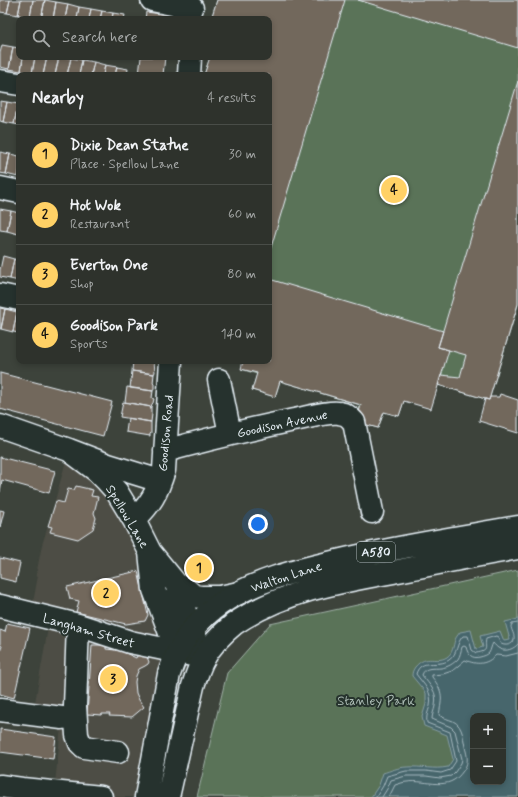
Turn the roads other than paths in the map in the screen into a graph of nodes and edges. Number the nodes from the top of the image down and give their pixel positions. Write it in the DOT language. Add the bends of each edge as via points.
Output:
graph roads {
  1 [pos="152,0"];
  2 [pos="192,9"];
  3 [pos="190,60"];
  4 [pos="189,72"];
  5 [pos="0,81"];
  6 [pos="16,84"];
  7 [pos="0,188"];
  8 [pos="16,191"];
  9 [pos="0,295"];
  10 [pos="16,298"];
  11 [pos="171,364"];
  12 [pos="219,380"];
  13 [pos="0,426"];
  14 [pos="230,434"];
  15 [pos="69,450"];
  16 [pos="165,451"];
  17 [pos="160,481"];
  18 [pos="372,512"];
  19 [pos="134,520"];
  20 [pos="518,527"];
  21 [pos="518,548"];
  22 [pos="150,552"];
  23 [pos="177,585"];
  24 [pos="239,593"];
  25 [pos="0,606"];
  26 [pos="78,625"];
  27 [pos="192,629"];
  28 [pos="177,652"];
  29 [pos="204,658"];
  30 [pos="0,710"];
  31 [pos="62,718"];
  32 [pos="118,752"];
  33 [pos="0,786"];
  34 [pos="101,797"];
  35 [pos="146,797"];
  36 [pos="168,797"];
  1 -- 2 [label="main road"];
  3 -- 4 [label="main road"];
  5 -- 6 [label="main road"];
  7 -- 8 [label="main road"];
  9 -- 10 [label="main road"];
  11 -- 16 [label="main road, Goodison Road"];
  12 -- 14 [label="main road"];
  13 -- 15 [label="main road, Spellow Lane"];
  14 -- 16 [label="main road, Goodison Avenue"];
  14 -- 18 [label="main road, Goodison Avenue" via="325,414 339,412 348,415 354,422"];
  15 -- 17 [label="main road, Spellow Lane"];
  15 -- 19 [label="main road, Spellow Lane" via="107,481"];
  16 -- 17 [label="main road, Goodison Road" via="164,470"];
  17 -- 19 [label="main road, Goodison Road" via="152,500"];
  19 -- 22 [label="main road, Spellow Lane"];
  20 -- 24 [label="main road, Walton Lane / A580" via="306,568 275,577"];
  21 -- 29 [label="main road, Walton Lane / A580" via="362,578 282,599 234,625 218,639"];
  22 -- 23 [label="main road, Spellow Lane"];
  22 -- 28 [label="main road, Spellow Lane" via="154,590"];
  23 -- 24 [label="main road" via="201,598"];
  23 -- 27 [label="main road, Spellow Lane" via="178,596"];
  24 -- 27 [label="main road, Walton Lane / A580" via="220,604"];
  25 -- 26 [label="main road, Langham Street"];
  26 -- 28 [label="main road, Langham Street" via="130,642"];
  26 -- 32 [label="main road" via="75,706 77,734 84,747"];
  27 -- 28 [label="main road, Walton Lane / A580"];
  27 -- 29 [label="main road, Spellow Lane"];
  28 -- 29 [label="main road, Langham Street"];
  28 -- 35 [label="main road, Walton Lane / A580" via="170,674"];
  29 -- 36 [label="main road, Walton Lane / A580" via="193,686"];
  30 -- 31 [label="main road"];
  33 -- 34 [label="main road"];
}
